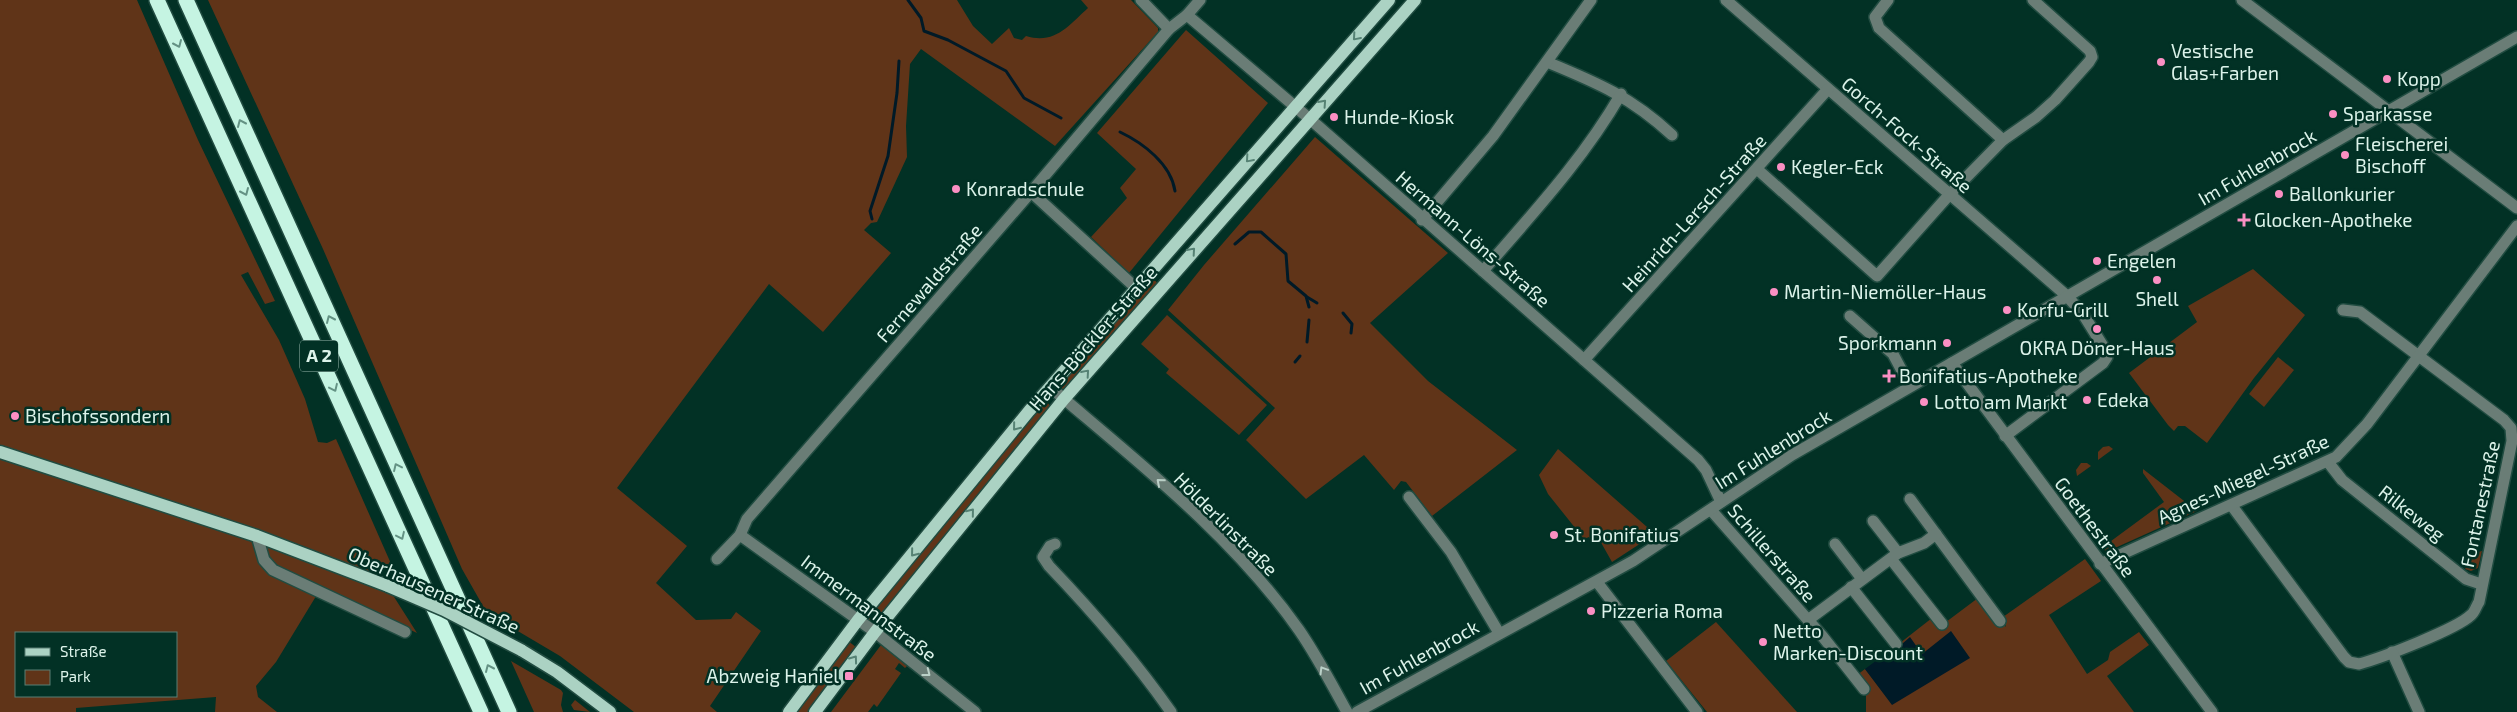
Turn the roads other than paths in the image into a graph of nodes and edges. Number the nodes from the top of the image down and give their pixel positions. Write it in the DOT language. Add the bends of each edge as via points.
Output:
graph roads {
  1 [pos="157,0"];
  2 [pos="186,0"];
  3 [pos="1141,0"];
  4 [pos="1200,0"];
  5 [pos="1389,0"];
  6 [pos="1414,0"];
  7 [pos="1591,0"];
  8 [pos="1888,0"];
  9 [pos="2033,0"];
  10 [pos="2242,0"];
  11 [pos="1729,1"];
  12 [pos="1187,15"];
  13 [pos="1169,29"];
  14 [pos="2517,37"];
  15 [pos="1547,62"];
  16 [pos="1828,89"];
  17 [pos="1621,94"];
  18 [pos="1295,106"];
  19 [pos="2390,111"];
  20 [pos="1309,118"];
  21 [pos="1672,135"];
  22 [pos="2003,140"];
  23 [pos="1757,169"];
  24 [pos="1031,192"];
  25 [pos="1949,195"];
  26 [pos="2517,208"];
  27 [pos="1422,220"];
  28 [pos="2517,226"];
  29 [pos="1483,271"];
  30 [pos="1136,288"];
  31 [pos="2067,296"];
  32 [pos="2343,310"];
  33 [pos="1850,316"];
  34 [pos="2420,356"];
  35 [pos="1584,360"];
  36 [pos="1952,363"];
  37 [pos="1910,386"];
  38 [pos="1050,387"];
  39 [pos="1064,399"];
  40 [pos="2005,436"];
  41 [pos="0,452"];
  42 [pos="2328,462"];
  43 [pos="1409,497"];
  44 [pos="1910,499"];
  45 [pos="1721,502"];
  46 [pos="2232,506"];
  47 [pos="1711,510"];
  48 [pos="1873,520"];
  49 [pos="1936,534"];
  50 [pos="740,535"];
  51 [pos="258,536"];
  52 [pos="1055,544"];
  53 [pos="1835,544"];
  54 [pos="1894,556"];
  55 [pos="717,559"];
  56 [pos="2100,564"];
  57 [pos="1862,579"];
  58 [pos="1597,582"];
  59 [pos="2481,584"];
  60 [pos="1851,587"];
  61 [pos="858,620"];
  62 [pos="1808,620"];
  63 [pos="2000,621"];
  64 [pos="1942,624"];
  65 [pos="406,632"];
  66 [pos="875,632"];
  67 [pos="1499,632"];
  68 [pos="1896,644"];
  69 [pos="2392,652"];
  70 [pos="1864,689"];
  71 [pos="481,712"];
  72 [pos="509,712"];
  73 [pos="610,712"];
  74 [pos="789,712"];
  75 [pos="814,712"];
  76 [pos="975,712"];
  77 [pos="1171,712"];
  78 [pos="1347,712"];
  79 [pos="1357,712"];
  80 [pos="1698,712"];
  81 [pos="2212,712"];
  82 [pos="2419,712"];
  1 -- 71 [label="highway, A 2, one-way"];
  72 -- 2 [label="highway, A 2, one-way"];
  3 -- 13 [label="street"];
  4 -- 12 [label="street, Fernewaldstraße"];
  5 -- 18 [label="main road, Hans-Böckler-Straße, one-way"];
  20 -- 6 [label="main road, Hans-Böckler-Straße, one-way"];
  7 -- 15 [label="street"];
  8 -- 22 [label="street" via="1875,17 1879,28"];
  9 -- 22 [label="street" via="2086,46 2092,58 2055,100"];
  10 -- 19 [label="street"];
  11 -- 16 [label="street, Gorch-Fock-Straße"];
  12 -- 13 [label="street, Fernewaldstraße"];
  12 -- 18 [label="street, Hermann-Löns-Straße"];
  13 -- 24 [label="street, Fernewaldstraße"];
  14 -- 19 [label="street, Im Fuhlenbrock"];
  15 -- 17 [label="street"];
  15 -- 27 [label="street" via="1493,136"];
  16 -- 23 [label="street, Heinrich-Lersch-Straße"];
  16 -- 25 [label="street, Gorch-Fock-Straße"];
  17 -- 21 [label="street"];
  17 -- 29 [label="street" via="1599,133 1565,177"];
  18 -- 20 [label="street, Hermann-Löns-Straße"];
  18 -- 30 [label="main road, Hans-Böckler-Straße, one-way"];
  19 -- 26 [label="street"];
  19 -- 31 [label="street, Im Fuhlenbrock"];
  20 -- 27 [label="street, Hermann-Löns-Straße"];
  39 -- 20 [label="main road, Hans-Böckler-Straße, one-way"];
  22 -- 25 [label="street"];
  23 -- 25 [label="street" via="1878,276"];
  23 -- 35 [label="street, Heinrich-Lersch-Straße"];
  24 -- 30 [label="street, Hans-Böckler-Straße"];
  24 -- 50 [label="street, Fernewaldstraße" via="747,519"];
  25 -- 31 [label="street, Gorch-Fock-Straße"];
  27 -- 29 [label="street, Hermann-Löns-Straße"];
  28 -- 34 [label="street, Agnes-Miegel-Straße"];
  29 -- 35 [label="street, Hermann-Löns-Straße"];
  30 -- 38 [label="main road, Hans-Böckler-Straße"];
  31 -- 36 [label="street, Im Fuhlenbrock"];
  31 -- 40 [label="street" via="2084,314 2107,357 2104,363"];
  32 -- 34 [label="street" via="2360,312"];
  33 -- 37 [label="street" via="1893,354"];
  34 -- 42 [label="street, Agnes-Miegel-Straße" via="2345,449"];
  34 -- 59 [label="street, Fontanestraße" via="2511,428 2513,439"];
  35 -- 45 [label="street, Hermann-Löns-Straße" via="1698,460"];
  36 -- 37 [label="street, Im Fuhlenbrock"];
  36 -- 40 [label="street, Goethestraße"];
  37 -- 45 [label="street, Im Fuhlenbrock" via="1792,455"];
  38 -- 39 [label="street, Hölderlinstraße"];
  38 -- 61 [label="main road, Hans-Böckler-Straße, one-way"];
  66 -- 39 [label="main road, Hans-Böckler-Straße, one-way"];
  78 -- 39 [label="street, Hölderlinstraße, one-way" via="1300,632 1252,571 1194,513"];
  40 -- 56 [label="street, Goethestraße"];
  41 -- 51 [label="main road, Oberhausener Straße"];
  42 -- 46 [label="street, Agnes-Miegel-Straße"];
  42 -- 59 [label="street, Rilkeweg" via="2350,486 2466,579"];
  43 -- 67 [label="street, Im Fuhlenbrock" via="1451,552"];
  44 -- 49 [label="street"];
  45 -- 47 [label="street, Im Fuhlenbrock"];
  46 -- 56 [label="street, Agnes-Miegel-Straße"];
  46 -- 69 [label="street, Fontanestraße" via="2349,662 2359,664"];
  47 -- 58 [label="street, Im Fuhlenbrock"];
  47 -- 62 [label="street, Schillerstraße"];
  48 -- 54 [label="street"];
  49 -- 54 [label="street"];
  49 -- 63 [label="street"];
  50 -- 55 [label="street, Fernewaldstraße"];
  50 -- 61 [label="street, Immermannstraße"];
  51 -- 65 [label="street" via="264,560 272,570"];
  51 -- 73 [label="main road, Oberhausener Straße, bridge" via="444,610 557,672"];
  52 -- 77 [label="street" via="1043,556 1049,566 1100,620"];
  53 -- 57 [label="street"];
  54 -- 57 [label="street"];
  54 -- 64 [label="street"];
  56 -- 81 [label="street, Goethestraße"];
  57 -- 60 [label="street"];
  58 -- 67 [label="street, Im Fuhlenbrock"];
  58 -- 80 [label="street"];
  59 -- 69 [label="street, Fontanestraße" via="2479,602 2471,616"];
  60 -- 62 [label="street"];
  60 -- 68 [label="street"];
  61 -- 66 [label="street, Immermannstraße"];
  61 -- 74 [label="main road, Hans-Böckler-Straße"];
  62 -- 70 [label="street, Schillerstraße"];
  75 -- 66 [label="main road, Hans-Böckler-Straße, one-way"];
  66 -- 76 [label="street, Immermannstraße, one-way"];
  67 -- 79 [label="street, Im Fuhlenbrock"];
  69 -- 82 [label="street"];
}
